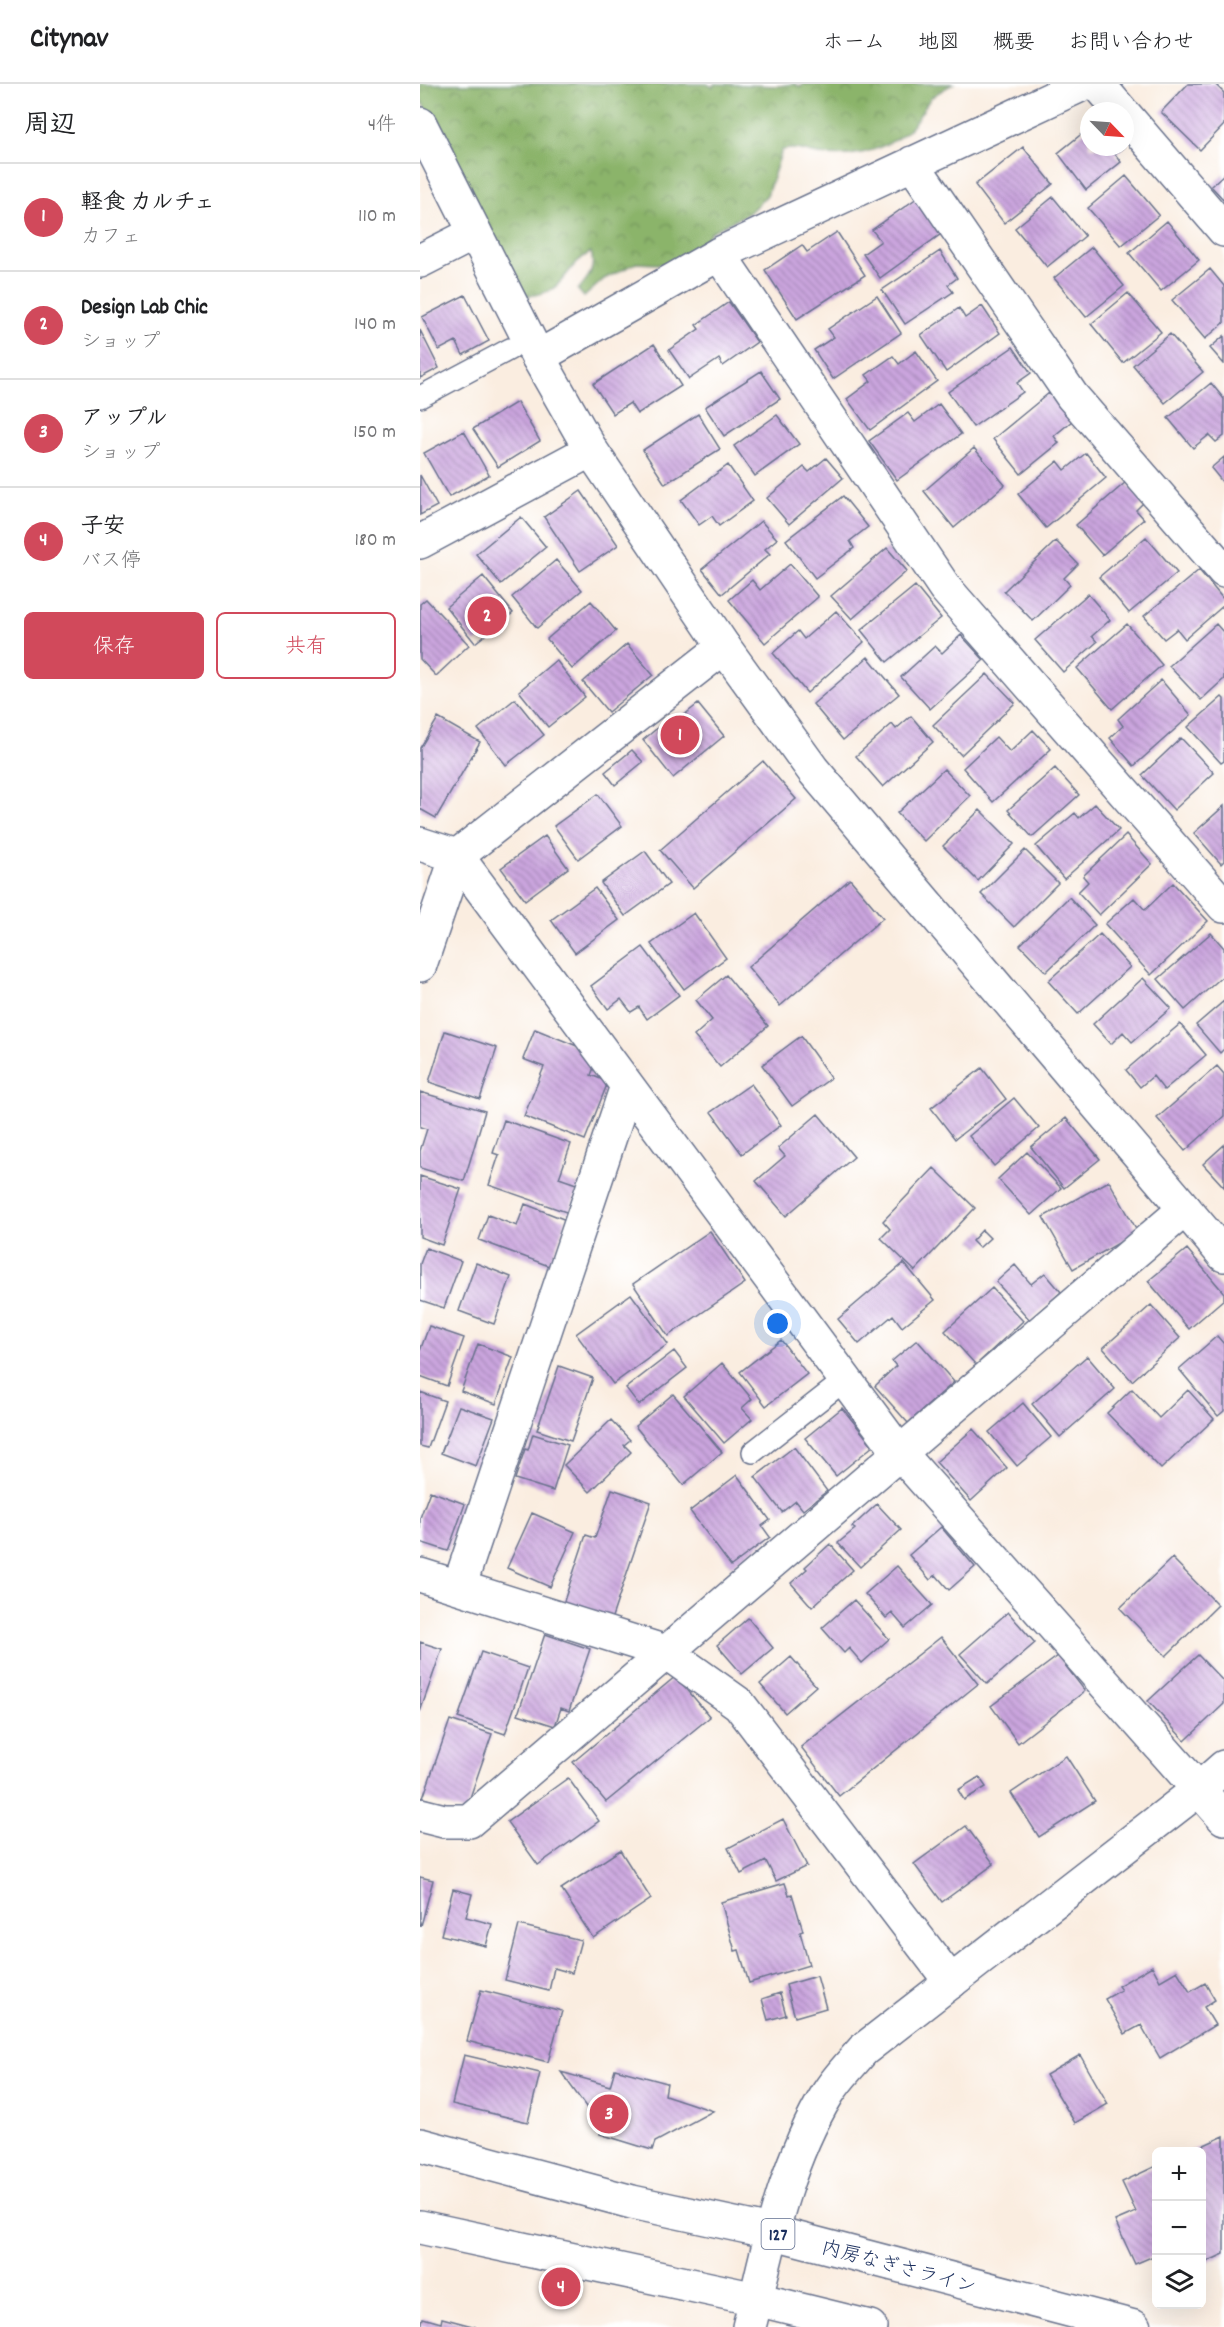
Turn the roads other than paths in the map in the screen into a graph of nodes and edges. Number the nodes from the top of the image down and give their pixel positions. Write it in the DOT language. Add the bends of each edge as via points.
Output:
graph roads {
  1 [pos="1083,84"];
  2 [pos="1098,84"];
  3 [pos="1113,102"];
  4 [pos="420,124"];
  5 [pos="1134,125"];
  6 [pos="912,163"];
  7 [pos="1224,230"];
  8 [pos="475,232"];
  9 [pos="719,254"];
  10 [pos="420,261"];
  11 [pos="524,353"];
  12 [pos="420,398"];
  13 [pos="591,450"];
  14 [pos="420,542"];
  15 [pos="1224,571"];
  16 [pos="724,647"];
  17 [pos="420,844"];
  18 [pos="457,856"];
  19 [pos="1224,906"];
  20 [pos="420,965"];
  21 [pos="627,1086"];
  22 [pos="1185,1209"];
  23 [pos="1224,1255"];
  24 [pos="845,1380"];
  25 [pos="753,1452"];
  26 [pos="899,1452"];
  27 [pos="420,1575"];
  28 [pos="459,1587"];
  29 [pos="666,1652"];
  30 [pos="1224,1767"];
  31 [pos="1198,1790"];
  32 [pos="420,1815"];
  33 [pos="1224,1818"];
  34 [pos="951,1982"];
  35 [pos="420,2145"];
  36 [pos="420,2227"];
  37 [pos="771,2232"];
  38 [pos="753,2313"];
  39 [pos="870,2327"];
  40 [pos="1134,2327"];
  1 -- 6 [label="main road"];
  2 -- 3 [label="main road"];
  4 -- 8 [label="main road"];
  5 -- 7 [label="main road"];
  6 -- 9 [label="main road"];
  6 -- 15 [label="main road" via="1072,396"];
  8 -- 10 [label="main road"];
  8 -- 11 [label="main road"];
  9 -- 11 [label="main road"];
  9 -- 19 [label="main road" via="945,588"];
  11 -- 12 [label="lane"];
  11 -- 13 [label="main road"];
  13 -- 14 [label="main road"];
  13 -- 16 [label="main road"];
  16 -- 18 [label="main road"];
  16 -- 22 [label="main road" via="813,770"];
  17 -- 18 [label="main road"];
  18 -- 20 [label="main road"];
  18 -- 21 [label="main road"];
  21 -- 24 [label="main road"];
  21 -- 28 [label="main road"];
  22 -- 23 [label="main road"];
  22 -- 26 [label="main road"];
  24 -- 25 [label="lane"];
  24 -- 26 [label="main road"];
  26 -- 29 [label="main road"];
  26 -- 31 [label="main road"];
  27 -- 28 [label="main road"];
  28 -- 29 [label="main road"];
  29 -- 32 [label="main road" via="469,1821 444,1821"];
  29 -- 34 [label="main road" via="739,1704"];
  30 -- 31 [label="main road"];
  31 -- 33 [label="main road"];
  31 -- 34 [label="main road"];
  34 -- 37 [label="main road" via="863,2050 829,2091 805,2134"];
  35 -- 37 [label="main road, 内房なぎさライン / 127" via="632,2202"];
  36 -- 38 [label="main road"];
  37 -- 38 [label="main road"];
  37 -- 40 [label="main road, 内房なぎさライン / 127"];
  38 -- 39 [label="main road"];
}
